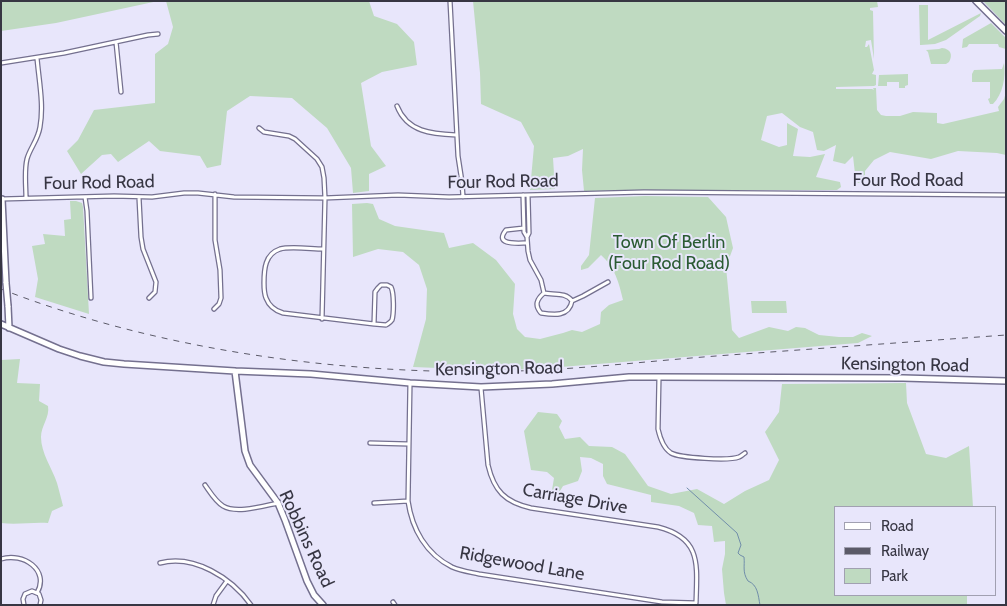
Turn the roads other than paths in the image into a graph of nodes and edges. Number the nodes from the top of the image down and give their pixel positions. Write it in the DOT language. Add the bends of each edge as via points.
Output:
graph roads {
  1 [pos="450,1"];
  2 [pos="976,1"];
  3 [pos="1006,31"];
  4 [pos="158,34"];
  5 [pos="116,42"];
  6 [pos="37,58"];
  7 [pos="1,64"];
  8 [pos="121,92"];
  9 [pos="397,106"];
  10 [pos="259,128"];
  11 [pos="456,135"];
  12 [pos="215,194"];
  13 [pos="523,195"];
  14 [pos="528,195"];
  15 [pos="1006,195"];
  16 [pos="85,197"];
  17 [pos="463,197"];
  18 [pos="2,198"];
  19 [pos="26,198"];
  20 [pos="139,198"];
  21 [pos="325,198"];
  22 [pos="524,228"];
  23 [pos="526,237"];
  24 [pos="527,243"];
  25 [pos="323,249"];
  26 [pos="608,282"];
  27 [pos="544,293"];
  28 [pos="91,298"];
  29 [pos="149,298"];
  30 [pos="572,301"];
  31 [pos="214,309"];
  32 [pos="322,319"];
  33 [pos="1,324"];
  34 [pos="374,324"];
  35 [pos="9,328"];
  36 [pos="235,371"];
  37 [pos="659,376"];
  38 [pos="1006,381"];
  39 [pos="410,383"];
  40 [pos="480,387"];
  41 [pos="370,443"];
  42 [pos="408,444"];
  43 [pos="745,453"];
  44 [pos="205,485"];
  45 [pos="408,501"];
  46 [pos="278,503"];
  47 [pos="374,503"];
  48 [pos="1,559"];
  49 [pos="160,563"];
  50 [pos="227,581"];
  51 [pos="37,593"];
  52 [pos="696,604"];
  53 [pos="24,605"];
  54 [pos="40,605"];
  55 [pos="213,605"];
  56 [pos="251,605"];
  57 [pos="323,605"];
  1 -- 11 [label="street"];
  2 -- 3 [label="street"];
  4 -- 5 [label="street"];
  5 -- 6 [label="street"];
  5 -- 8 [label="street"];
  6 -- 7 [label="street"];
  6 -- 19 [label="street" via="42,116 36,142 27,158"];
  9 -- 11 [label="street" via="406,121 418,128"];
  10 -- 21 [label="street" via="295,139 317,158 322,167"];
  11 -- 17 [label="street"];
  12 -- 20 [label="street, Four Rod Road" via="184,193"];
  12 -- 21 [label="street, Four Rod Road"];
  12 -- 31 [label="street" via="215,240 221,298"];
  13 -- 14 [label="street, Four Rod Road"];
  13 -- 17 [label="street, Four Rod Road"];
  13 -- 22 [label="street"];
  14 -- 15 [label="street, Four Rod Road" via="644,192"];
  14 -- 23 [label="street" via="529,233"];
  16 -- 19 [label="street, Four Rod Road"];
  16 -- 20 [label="street, Four Rod Road"];
  16 -- 28 [label="street"];
  17 -- 21 [label="street, Four Rod Road"];
  18 -- 19 [label="street, Four Rod Road"];
  18 -- 35 [label="street, bridge"];
  20 -- 29 [label="street" via="143,248 156,282 155,292"];
  21 -- 25 [label="street"];
  22 -- 23 [label="street"];
  22 -- 24 [label="street" via="506,230 503,238 508,243"];
  23 -- 24 [label="street"];
  24 -- 27 [label="street" via="530,260"];
  25 -- 32 [label="street"];
  25 -- 32 [label="street" via="279,249 268,259 264,273 266,299 277,311"];
  26 -- 30 [label="street"];
  27 -- 30 [label="street" via="564,294"];
  27 -- 30 [label="street" via="536,304 541,313 562,313 570,308"];
  32 -- 34 [label="street"];
  33 -- 35 [label="street, Kensington Road"];
  34 -- 34 [label="street" via="386,325 393,317 393,292 387,285 381,285 376,292"];
  35 -- 36 [label="street, Kensington Road" via="59,349 104,362"];
  36 -- 39 [label="street, Kensington Road"];
  36 -- 46 [label="street, Robbins Road" via="245,451 250,465"];
  37 -- 38 [label="street, Kensington Road"];
  37 -- 40 [label="street, Kensington Road"];
  37 -- 43 [label="street" via="658,429 666,449 686,457 732,459"];
  39 -- 40 [label="street, Kensington Road"];
  39 -- 42 [label="street, Ridgewood Lane"];
  40 -- 52 [label="street, Carriage Drive" via="488,466 495,486 502,494 531,508 658,527 678,534 691,547 697,566"];
  41 -- 42 [label="street"];
  42 -- 45 [label="street, Ridgewood Lane"];
  44 -- 46 [label="street" via="216,500 230,509"];
  45 -- 47 [label="street"];
  45 -- 52 [label="street, Ridgewood Lane" via="414,527 421,539 451,567 662,602"];
  46 -- 57 [label="street, Robbins Road" via="307,581"];
  48 -- 51 [label="street" via="18,557 35,567 40,577"];
  49 -- 50 [label="street" via="178,561 197,565"];
  50 -- 55 [label="street"];
  50 -- 56 [label="street"];
  51 -- 53 [label="street" via="25,594"];
  51 -- 54 [label="street"];
}
